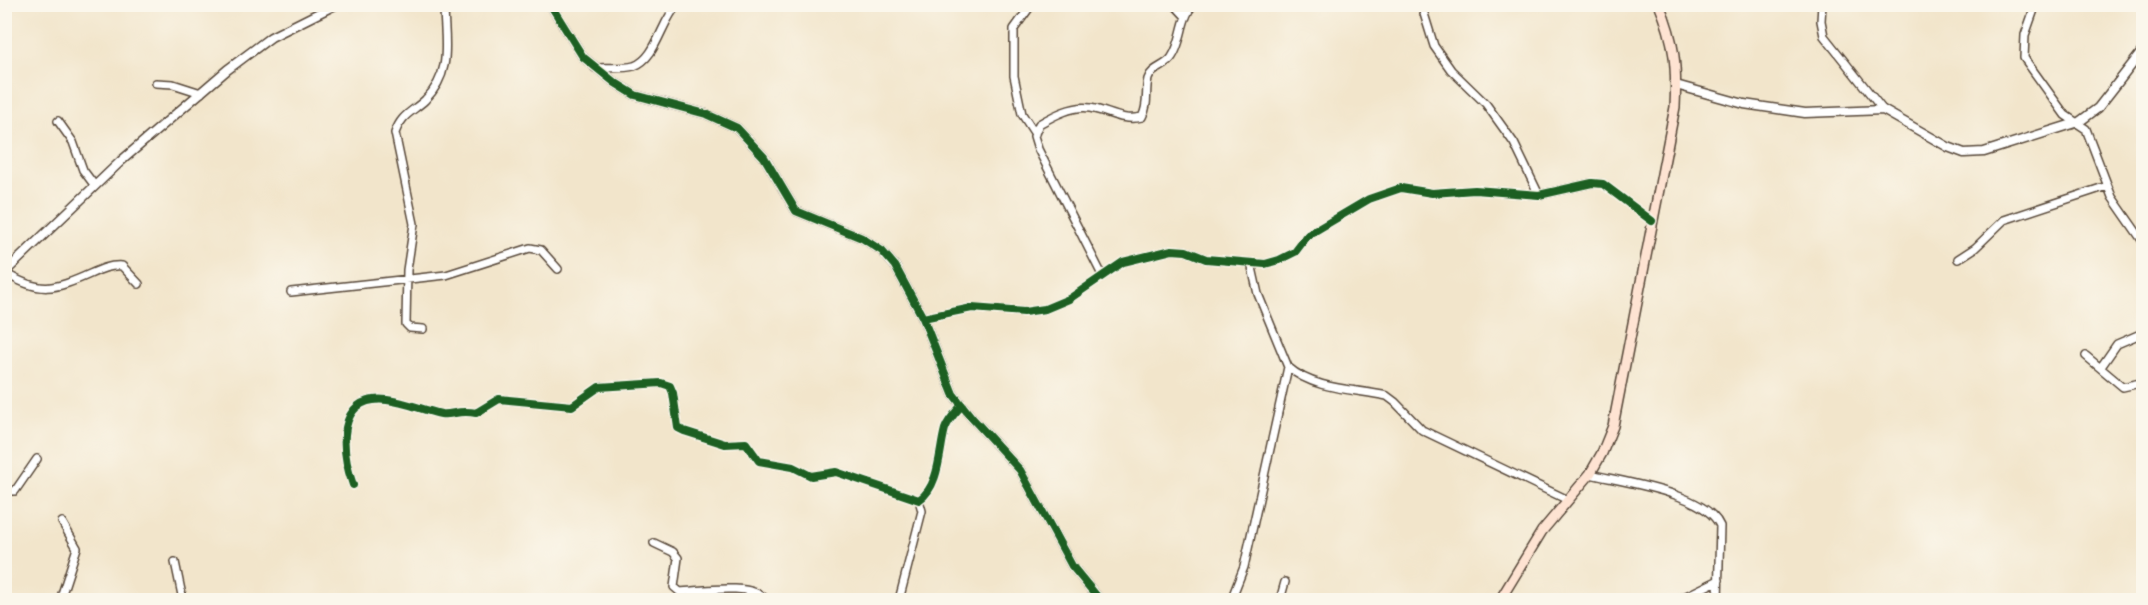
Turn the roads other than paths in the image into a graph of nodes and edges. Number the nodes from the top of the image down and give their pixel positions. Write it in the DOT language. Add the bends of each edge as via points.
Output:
graph roads {
  1 [pos="338,4"];
  2 [pos="444,4"];
  3 [pos="550,4"];
  4 [pos="678,4"];
  5 [pos="1032,4"];
  6 [pos="1174,4"];
  7 [pos="1194,4"];
  8 [pos="1421,4"];
  9 [pos="1659,4"];
  10 [pos="1822,4"];
  11 [pos="2036,4"];
  12 [pos="1186,17"];
  13 [pos="2144,49"];
  14 [pos="596,68"];
  15 [pos="156,82"];
  16 [pos="1676,85"];
  17 [pos="201,93"];
  18 [pos="1883,110"];
  19 [pos="58,121"];
  20 [pos="2079,122"];
  21 [pos="1035,134"];
  22 [pos="95,186"];
  23 [pos="2107,186"];
  24 [pos="1539,195"];
  25 [pos="1652,221"];
  26 [pos="2144,243"];
  27 [pos="1958,259"];
  28 [pos="1251,263"];
  29 [pos="558,269"];
  30 [pos="4,273"];
  31 [pos="1102,275"];
  32 [pos="407,281"];
  33 [pos="139,284"];
  34 [pos="291,292"];
  35 [pos="922,318"];
  36 [pos="423,329"];
  37 [pos="2144,337"];
  38 [pos="2086,356"];
  39 [pos="2101,367"];
  40 [pos="1288,368"];
  41 [pos="2144,382"];
  42 [pos="962,405"];
  43 [pos="37,459"];
  44 [pos="1590,474"];
  45 [pos="353,485"];
  46 [pos="4,491"];
  47 [pos="919,500"];
  48 [pos="1568,500"];
  49 [pos="62,522"];
  50 [pos="654,543"];
  51 [pos="175,562"];
  52 [pos="1719,580"];
  53 [pos="1285,582"];
  54 [pos="60,600"];
  55 [pos="183,600"];
  56 [pos="766,600"];
  57 [pos="899,600"];
  58 [pos="1100,600"];
  59 [pos="1231,600"];
  60 [pos="1280,600"];
  61 [pos="1500,600"];
  62 [pos="1678,600"];
  63 [pos="1718,600"];
  1 -- 17 [label="street" via="271,37"];
  2 -- 32 [label="street" via="447,48 442,76 427,98 408,111 395,133 414,224"];
  3 -- 14 [label="street" via="573,43"];
  4 -- 14 [label="street" via="643,60 633,66"];
  5 -- 21 [label="street" via="1014,29 1014,76 1022,114"];
  6 -- 12 [label="street"];
  7 -- 12 [label="street"];
  8 -- 24 [label="street" via="1434,46 1451,70 1486,104 1514,143"];
  9 -- 16 [label="main road" via="1674,45"];
  10 -- 18 [label="street" via="1824,36"];
  11 -- 20 [label="street" via="2025,35 2024,58 2065,115"];
  12 -- 21 [label="street" via="1178,48 1149,78 1142,117 1122,117 1089,107 1039,124"];
  13 -- 20 [label="street" via="2098,108"];
  14 -- 35 [label="street" via="635,95 706,114 737,128 764,157 796,211 862,238 882,251 895,266"];
  15 -- 17 [label="street"];
  16 -- 18 [label="street" via="1744,104 1805,113"];
  16 -- 25 [label="main road" via="1675,108"];
  17 -- 22 [label="street"];
  18 -- 20 [label="street" via="1964,153 1984,152"];
  19 -- 22 [label="street"];
  20 -- 23 [label="street" via="2091,138"];
  21 -- 31 [label="street" via="1038,149"];
  22 -- 30 [label="street"];
  23 -- 26 [label="street"];
  23 -- 27 [label="street" via="2004,220"];
  24 -- 25 [label="street" via="1602,184"];
  24 -- 28 [label="street" via="1475,190 1432,193 1410,188 1388,191 1308,235 1295,252 1265,264"];
  25 -- 44 [label="main road" via="1612,426"];
  28 -- 31 [label="street" via="1206,259 1172,250 1123,262"];
  28 -- 40 [label="street" via="1258,294"];
  29 -- 32 [label="street" via="541,250 530,248 446,275"];
  30 -- 33 [label="street" via="35,288 48,289 113,265 127,269"];
  31 -- 35 [label="street" via="1069,300 1045,309 1024,312 972,308"];
  32 -- 34 [label="street"];
  32 -- 36 [label="street" via="406,324"];
  35 -- 42 [label="street" via="944,374"];
  37 -- 39 [label="street" via="2138,335 2117,344"];
  38 -- 39 [label="street"];
  39 -- 41 [label="street" via="2123,387"];
  40 -- 48 [label="street" via="1314,382 1387,396 1422,430"];
  40 -- 59 [label="street" via="1244,567"];
  42 -- 47 [label="street" via="946,427 936,472 925,496"];
  42 -- 58 [label="street" via="1020,470 1072,566"];
  43 -- 46 [label="street" via="15,491"];
  44 -- 48 [label="main road"];
  44 -- 52 [label="street" via="1688,500 1716,516 1720,526"];
  45 -- 47 [label="street" via="343,448 345,432 358,405 368,400 395,401 448,414 479,412 499,399 572,406 599,387 661,383 670,386 674,393 678,428 684,431 725,444 746,443 759,460 793,467 811,477 836,472"];
  47 -- 57 [label="street" via="922,511"];
  48 -- 61 [label="main road" via="1525,555"];
  49 -- 54 [label="street" via="77,548"];
  50 -- 56 [label="street" via="678,558 674,587 680,592 733,589 758,593"];
  51 -- 55 [label="street"];
  52 -- 62 [label="street"];
  52 -- 63 [label="street"];
  53 -- 60 [label="street"];
}
